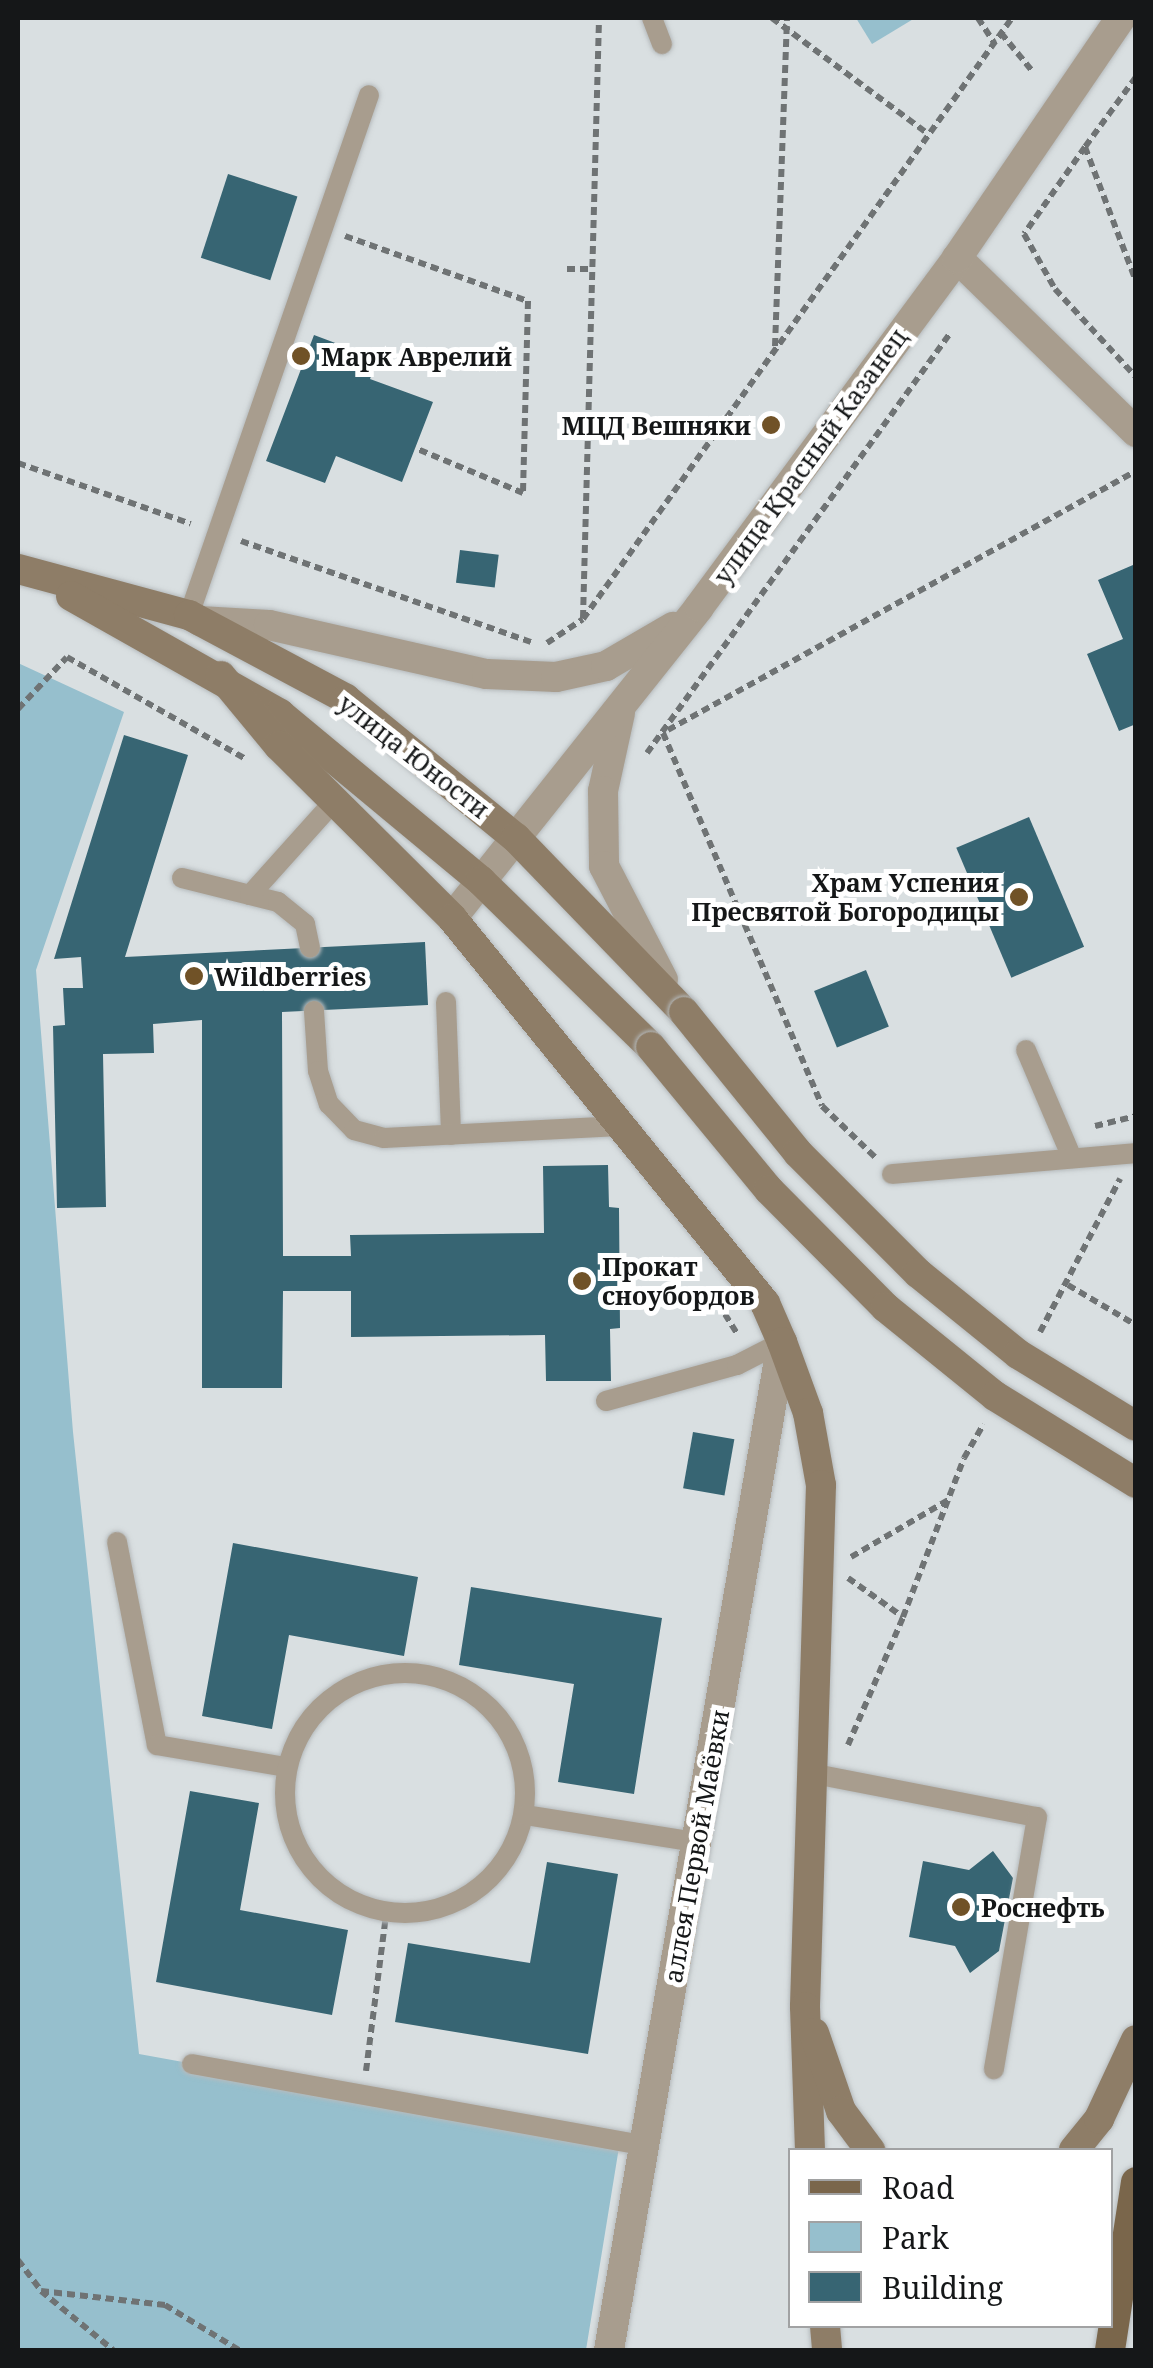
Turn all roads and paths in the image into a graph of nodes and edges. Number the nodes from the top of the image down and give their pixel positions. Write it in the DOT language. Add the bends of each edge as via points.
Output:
graph roads {
  1 [pos="600,18"];
  2 [pos="652,18"];
  3 [pos="772,18"];
  4 [pos="787,18"];
  5 [pos="978,18"];
  6 [pos="1012,18"];
  7 [pos="1121,18"];
  8 [pos="786,28"];
  9 [pos="1001,33"];
  10 [pos="994,43"];
  11 [pos="662,44"];
  12 [pos="1033,72"];
  13 [pos="1136,77"];
  14 [pos="369,96"];
  15 [pos="928,134"];
  16 [pos="1085,147"];
  17 [pos="325,229"];
  18 [pos="957,258"];
  19 [pos="590,269"];
  20 [pos="567,270"];
  21 [pos="1136,281"];
  22 [pos="951,332"];
  23 [pos="776,347"];
  24 [pos="1136,377"];
  25 [pos="1136,432"];
  26 [pos="416,448"];
  27 [pos="18,463"];
  28 [pos="1136,471"];
  29 [pos="214,532"];
  30 [pos="23,571"];
  31 [pos="699,608"];
  32 [pos="194,618"];
  33 [pos="583,619"];
  34 [pos="220,676"];
  35 [pos="19,707"];
  36 [pos="622,707"];
  37 [pos="663,733"];
  38 [pos="258,766"];
  39 [pos="336,799"];
  40 [pos="516,838"];
  41 [pos="182,878"];
  42 [pos="480,882"];
  43 [pos="250,895"];
  44 [pos="452,918"];
  45 [pos="310,948"];
  46 [pos="446,1002"];
  47 [pos="314,1010"];
  48 [pos="684,1012"];
  49 [pos="1026,1050"];
  50 [pos="1136,1116"];
  51 [pos="620,1126"];
  52 [pos="1062,1134"];
  53 [pos="451,1136"];
  54 [pos="1134,1153"];
  55 [pos="1072,1158"];
  56 [pos="892,1174"];
  57 [pos="712,1294"];
  58 [pos="1136,1325"];
  59 [pos="782,1342"];
  60 [pos="749,1360"];
  61 [pos="606,1400"];
  62 [pos="1136,1426"];
  63 [pos="964,1458"];
  64 [pos="1136,1483"];
  65 [pos="950,1500"];
  66 [pos="117,1542"];
  67 [pos="903,1618"];
  68 [pos="286,1768"];
  69 [pos="822,1775"];
  70 [pos="525,1815"];
  71 [pos="696,1842"];
  72 [pos="386,1914"];
  73 [pos="806,2007"];
  74 [pos="1136,2040"];
  75 [pos="192,2064"];
  76 [pos="994,2069"];
  77 [pos="363,2094"];
  78 [pos="644,2145"];
  79 [pos="810,2148"];
  80 [pos="868,2148"];
  81 [pos="1076,2148"];
  82 [pos="1136,2182"];
  83 [pos="18,2260"];
  84 [pos="41,2291"];
  85 [pos="113,2350"];
  86 [pos="239,2350"];
  87 [pos="609,2350"];
  88 [pos="1110,2350"];
  1 -- 19 [label="path"];
  2 -- 11 [label="lane"];
  3 -- 8 [label="path"];
  4 -- 8 [label="path"];
  5 -- 10 [label="path"];
  6 -- 9 [label="path"];
  7 -- 18 [label="street, улица Красный Казанец"];
  8 -- 15 [label="path"];
  8 -- 23 [label="path"];
  9 -- 10 [label="path"];
  9 -- 12 [label="path"];
  10 -- 15 [label="path"];
  13 -- 16 [label="path"];
  14 -- 17 [label="lane"];
  15 -- 23 [label="path"];
  16 -- 21 [label="path"];
  16 -- 24 [label="path" via="1024,234 1055,290"];
  17 -- 26 [label="path" via="528,301 522,493"];
  17 -- 29 [label="lane"];
  18 -- 25 [label="street"];
  18 -- 31 [label="street, улица Красный Казанец"];
  19 -- 20 [label="path"];
  19 -- 33 [label="path"];
  22 -- 37 [label="path"];
  23 -- 33 [label="path"];
  27 -- 29 [label="path"];
  28 -- 37 [label="path"];
  29 -- 32 [label="lane"];
  29 -- 33 [label="path" via="542,646"];
  30 -- 32 [label="main road, улица Юности"];
  30 -- 34 [label="main road, улица Юности"];
  31 -- 32 [label="street" via="606,666 556,677 487,674 268,625"];
  31 -- 36 [label="street, улица Красный Казанец"];
  32 -- 40 [label="main road, улица Юности" via="346,699"];
  34 -- 39 [label="main road" via="279,746"];
  34 -- 42 [label="main road, улица Юности" via="347,766"];
  35 -- 38 [label="path" via="67,657"];
  36 -- 40 [label="street, улица Красный Казанец"];
  36 -- 48 [label="street" via="602,791 604,866 634,933"];
  37 -- 56 [label="path" via="822,1106"];
  39 -- 43 [label="lane"];
  39 -- 44 [label="main road"];
  40 -- 42 [label="street, улица Красный Казанец"];
  40 -- 48 [label="main road, улица Юности"];
  41 -- 43 [label="lane"];
  42 -- 44 [label="street, улица Красный Казанец"];
  42 -- 64 [label="main road, улица Юности, bridge" via="650,1046 769,1190 885,1308 995,1396"];
  43 -- 45 [label="lane" via="278,902 306,924"];
  44 -- 51 [label="main road"];
  46 -- 53 [label="lane"];
  47 -- 53 [label="lane" via="318,1071 329,1104 354,1130 384,1138"];
  48 -- 62 [label="main road, улица Юности, bridge" via="798,1153 918,1274 1018,1354"];
  49 -- 52 [label="lane"];
  50 -- 52 [label="path"];
  51 -- 53 [label="lane"];
  51 -- 59 [label="main road" via="765,1303"];
  52 -- 55 [label="lane"];
  54 -- 55 [label="lane"];
  54 -- 58 [label="path" via="1068,1285"];
  55 -- 56 [label="lane"];
  57 -- 60 [label="path"];
  59 -- 60 [label="lane"];
  59 -- 69 [label="main road" via="808,1414 821,1485"];
  59 -- 71 [label="street, аллея Первой Маёвки"];
  60 -- 61 [label="lane"];
  63 -- 65 [label="path"];
  65 -- 67 [label="path"];
  65 -- 67 [label="path" via="832,1567"];
  66 -- 68 [label="lane" via="158,1745"];
  67 -- 69 [label="path"];
  68 -- 70 [label="lane" via="308,1719 349,1684 402,1671 454,1682 497,1714 522,1761"];
  68 -- 72 [label="lane" via="285,1817 304,1862 340,1896"];
  69 -- 73 [label="main road"];
  69 -- 76 [label="lane" via="1037,1817"];
  70 -- 71 [label="lane"];
  70 -- 72 [label="lane" via="499,1872 448,1908"];
  71 -- 78 [label="street, аллея Первой Маёвки"];
  72 -- 77 [label="path"];
  73 -- 79 [label="main road"];
  73 -- 80 [label="main road" via="841,2112"];
  74 -- 81 [label="main road" via="1099,2119"];
  75 -- 77 [label="lane"];
  77 -- 78 [label="lane"];
  78 -- 87 [label="street, аллея Первой Маёвки"];
  82 -- 88 [label="main road"];
  83 -- 84 [label="path"];
  84 -- 85 [label="path"];
  84 -- 86 [label="path" via="165,2305"];
}
